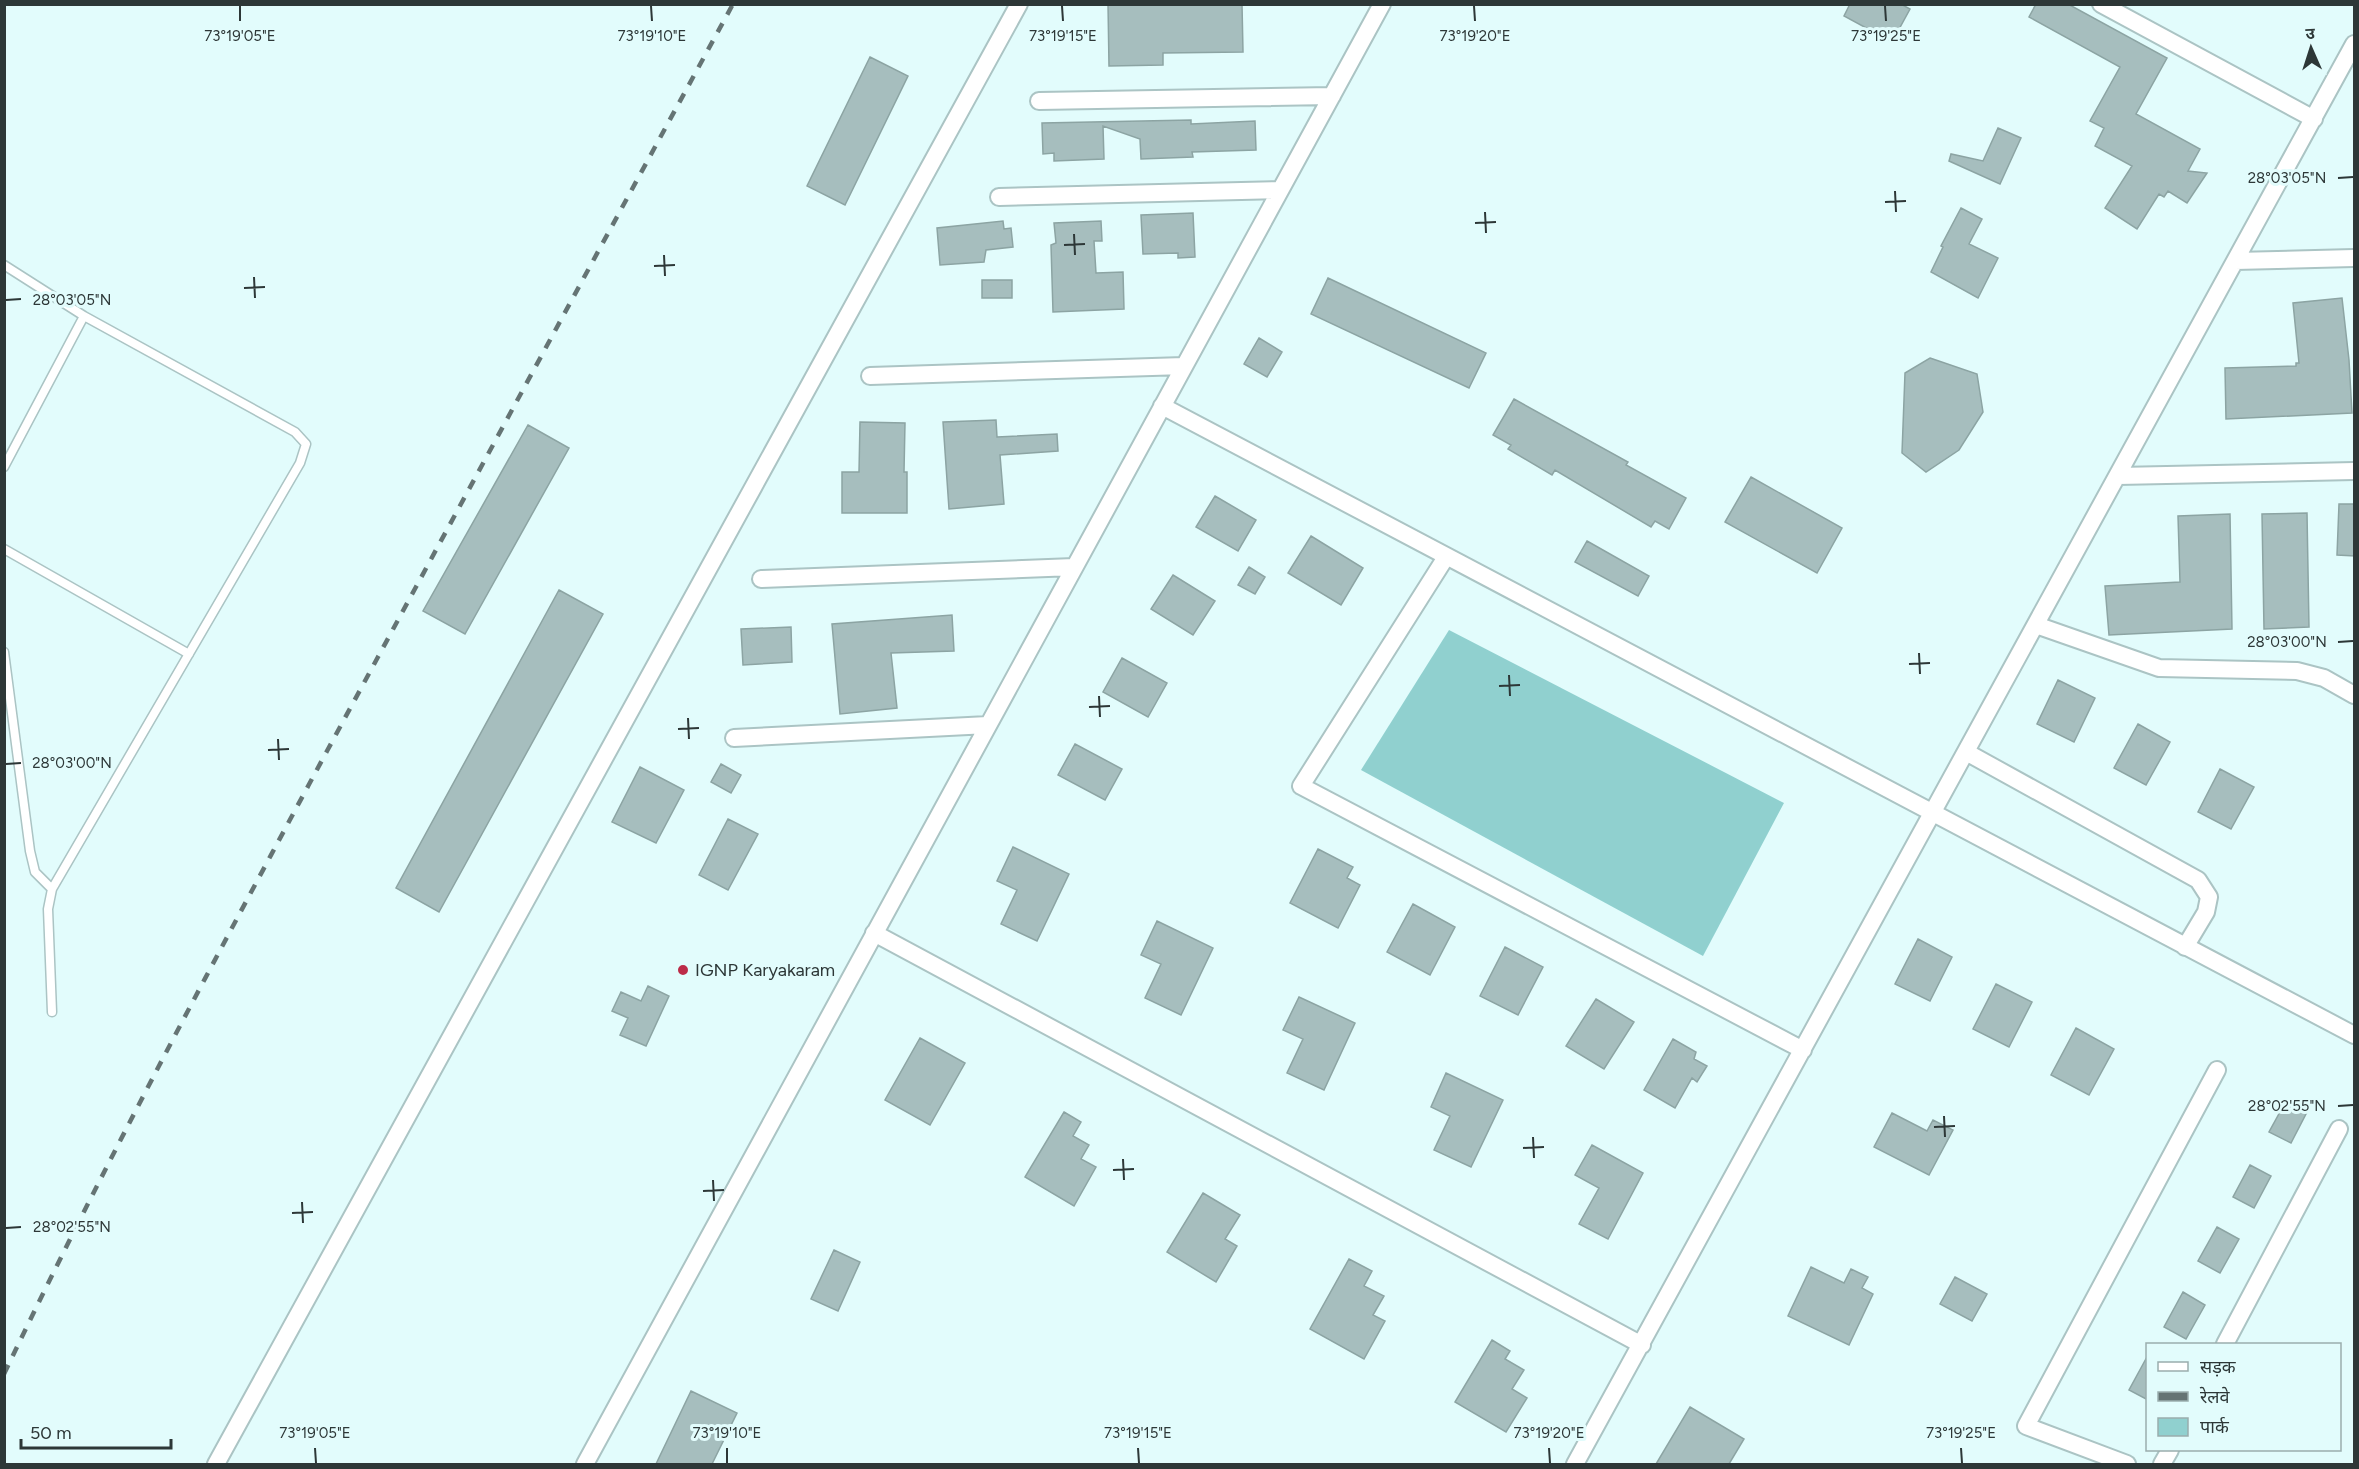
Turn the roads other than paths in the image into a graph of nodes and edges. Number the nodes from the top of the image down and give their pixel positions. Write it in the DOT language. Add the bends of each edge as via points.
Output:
graph roads {
  1 [pos="1019,4"];
  2 [pos="1382,4"];
  3 [pos="2101,4"];
  4 [pos="2353,48"];
  5 [pos="1332,96"];
  6 [pos="1040,101"];
  7 [pos="2314,119"];
  8 [pos="1280,190"];
  9 [pos="999,197"];
  10 [pos="2355,258"];
  11 [pos="2235,261"];
  12 [pos="4,265"];
  13 [pos="84,316"];
  14 [pos="1184,366"];
  15 [pos="870,376"];
  16 [pos="1162,406"];
  17 [pos="4,467"];
  18 [pos="2355,471"];
  19 [pos="2118,476"];
  20 [pos="4,549"];
  21 [pos="1446,557"];
  22 [pos="1074,567"];
  23 [pos="761,579"];
  24 [pos="2036,625"];
  25 [pos="4,652"];
  26 [pos="189,654"];
  27 [pos="2355,695"];
  28 [pos="988,724"];
  29 [pos="734,738"];
  30 [pos="1966,752"];
  31 [pos="1932,814"];
  32 [pos="52,890"];
  33 [pos="874,933"];
  34 [pos="2185,947"];
  35 [pos="52,1012"];
  36 [pos="2355,1035"];
  37 [pos="1803,1050"];
  38 [pos="2217,1070"];
  39 [pos="2338,1129"];
  40 [pos="2226,1343"];
  41 [pos="1642,1345"];
  42 [pos="216,1464"];
  43 [pos="585,1464"];
  44 [pos="1575,1464"];
  45 [pos="2127,1464"];
  1 -- 42 [label="street"];
  2 -- 5 [label="street"];
  3 -- 7 [label="street"];
  4 -- 7 [label="street"];
  5 -- 6 [label="street"];
  5 -- 8 [label="street"];
  7 -- 11 [label="street"];
  8 -- 9 [label="street"];
  8 -- 14 [label="street"];
  10 -- 11 [label="street"];
  11 -- 19 [label="street"];
  12 -- 13 [label="lane"];
  13 -- 17 [label="lane"];
  13 -- 26 [label="lane" via="296,432 306,444 300,463"];
  14 -- 15 [label="street"];
  14 -- 16 [label="street"];
  16 -- 21 [label="street"];
  16 -- 22 [label="street"];
  18 -- 19 [label="street"];
  19 -- 24 [label="street"];
  20 -- 26 [label="lane"];
  21 -- 31 [label="street"];
  21 -- 37 [label="street" via="1301,786"];
  22 -- 23 [label="street"];
  22 -- 28 [label="street"];
  24 -- 27 [label="street" via="2159,668 2297,671 2324,678"];
  24 -- 30 [label="street"];
  25 -- 32 [label="lane" via="30,851 35,872"];
  26 -- 32 [label="lane"];
  28 -- 29 [label="street"];
  28 -- 33 [label="street"];
  30 -- 31 [label="street"];
  30 -- 34 [label="street" via="2198,880 2209,897 2206,912"];
  31 -- 34 [label="street"];
  31 -- 37 [label="street"];
  32 -- 35 [label="lane" via="48,909"];
  33 -- 41 [label="street"];
  33 -- 43 [label="street"];
  34 -- 36 [label="street"];
  37 -- 41 [label="street"];
  38 -- 45 [label="street" via="2026,1426"];
  39 -- 40 [label="street"];
  41 -- 44 [label="street"];
}
